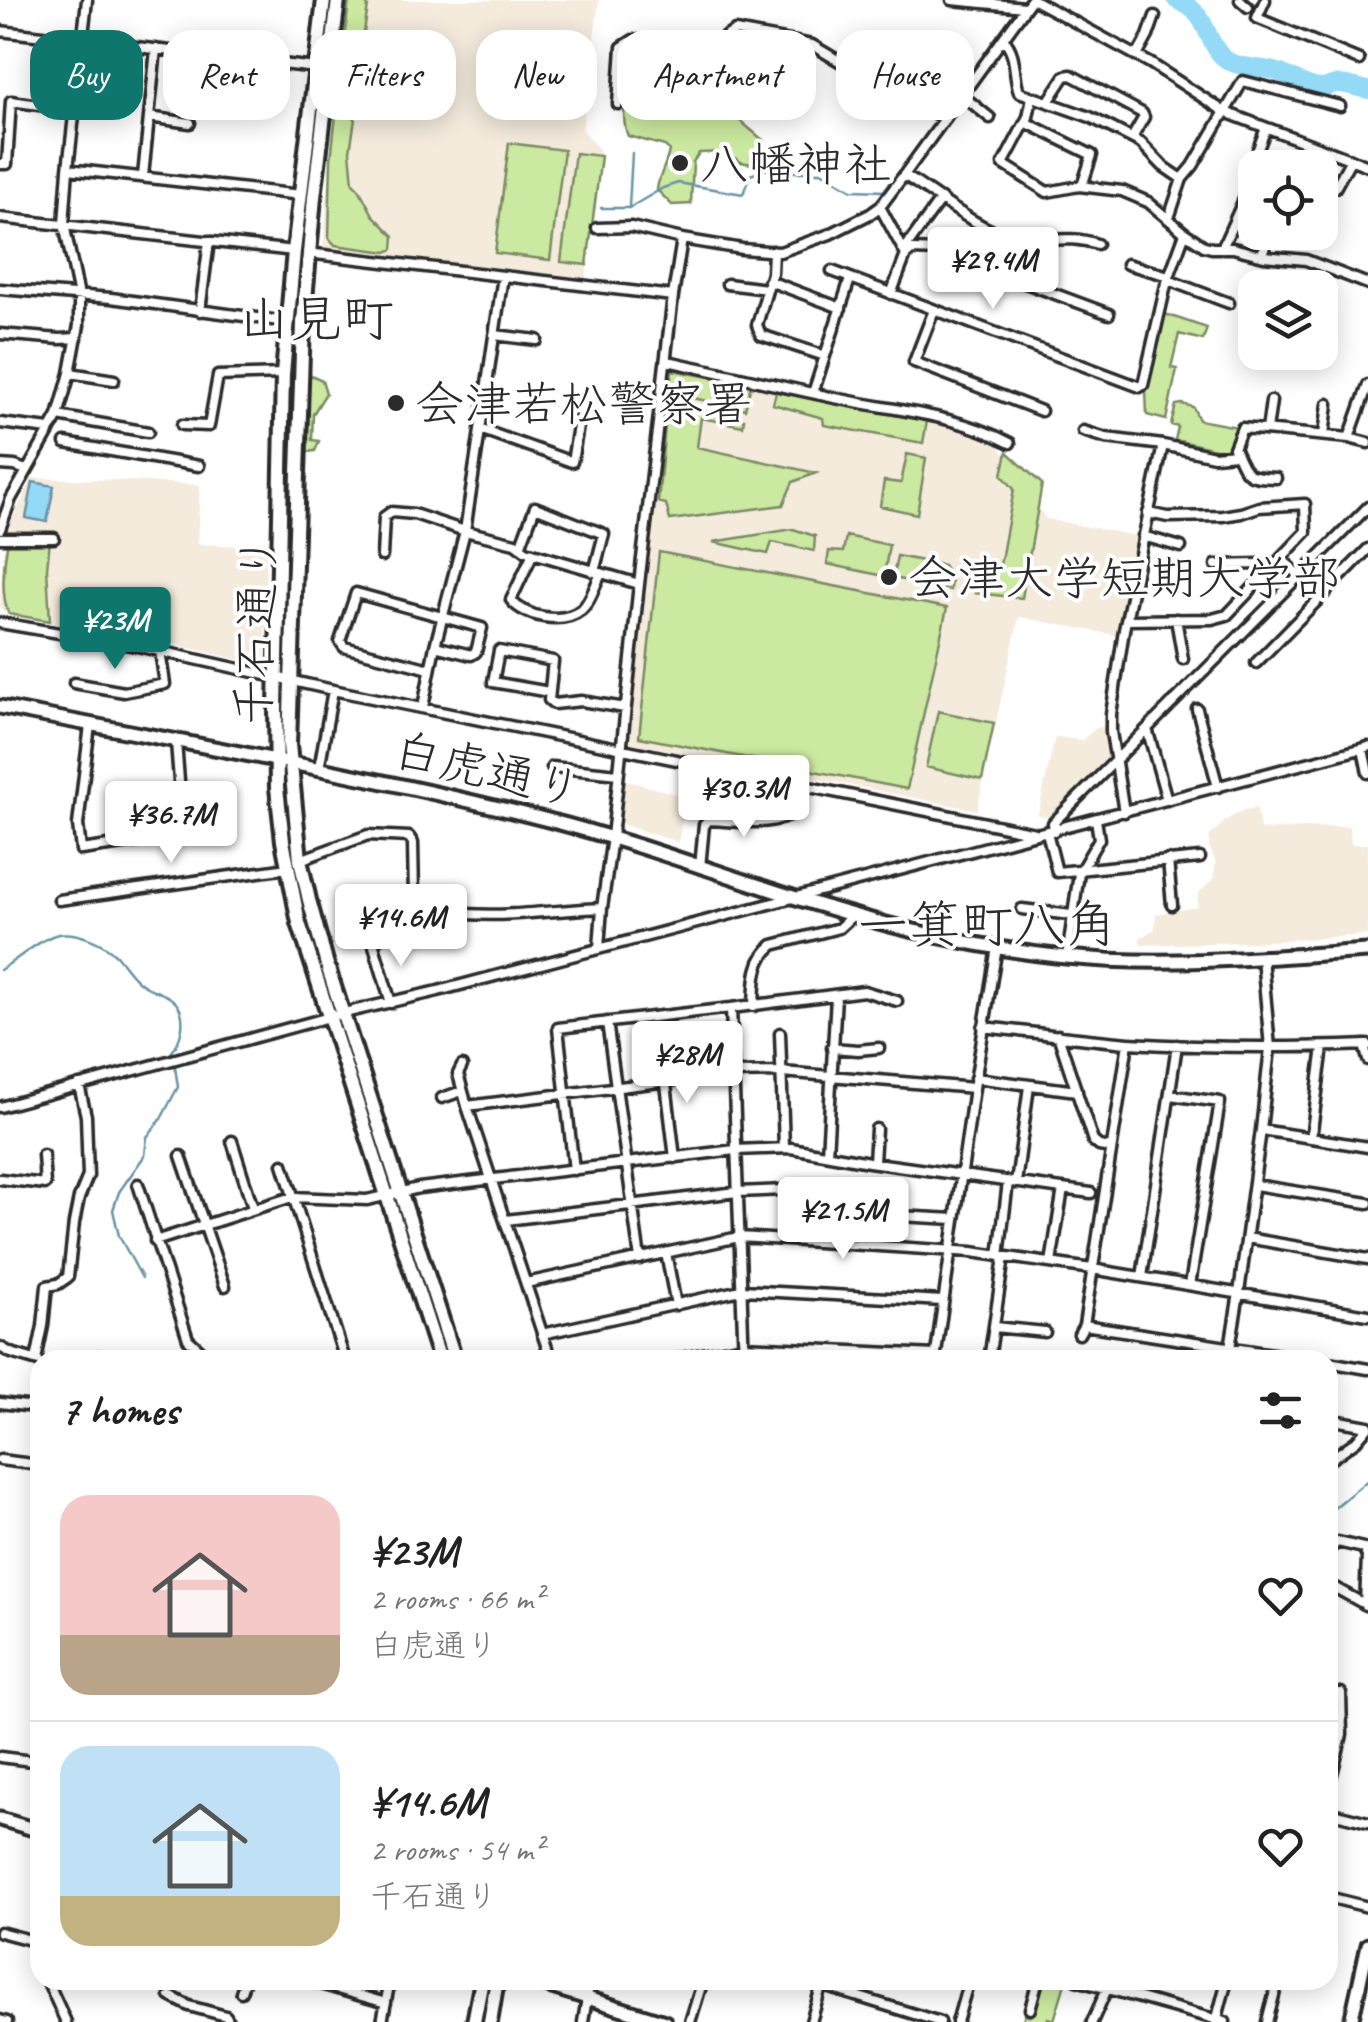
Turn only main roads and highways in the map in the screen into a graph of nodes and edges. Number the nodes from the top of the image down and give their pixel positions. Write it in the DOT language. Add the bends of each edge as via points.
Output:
graph roads {
  1 [pos="324,0"];
  2 [pos="338,0"];
  3 [pos="302,252"];
  4 [pos="283,679"];
  5 [pos="282,762"];
  6 [pos="394,1194"];
  7 [pos="437,1350"];
  8 [pos="451,1350"];
  9 [pos="480,1990"];
  10 [pos="495,1990"];
  11 [pos="474,2022"];
  12 [pos="490,2022"];
  1 -- 3 [label="main road, 千石通り" via="301,195"];
  2 -- 3 [label="main road, 千石通り"];
  3 -- 4 [label="main road, 千石通り"];
  3 -- 4 [label="main road, 千石通り" via="283,374"];
  4 -- 5 [label="main road, 千石通り"];
  5 -- 6 [label="main road, 千石通り" via="308,900"];
  5 -- 6 [label="main road, 千石通り" via="278,804 299,923"];
  6 -- 7 [label="main road, 千石通り"];
  6 -- 8 [label="main road, 千石通り"];
  9 -- 11 [label="main road"];
  10 -- 12 [label="main road"];
}
